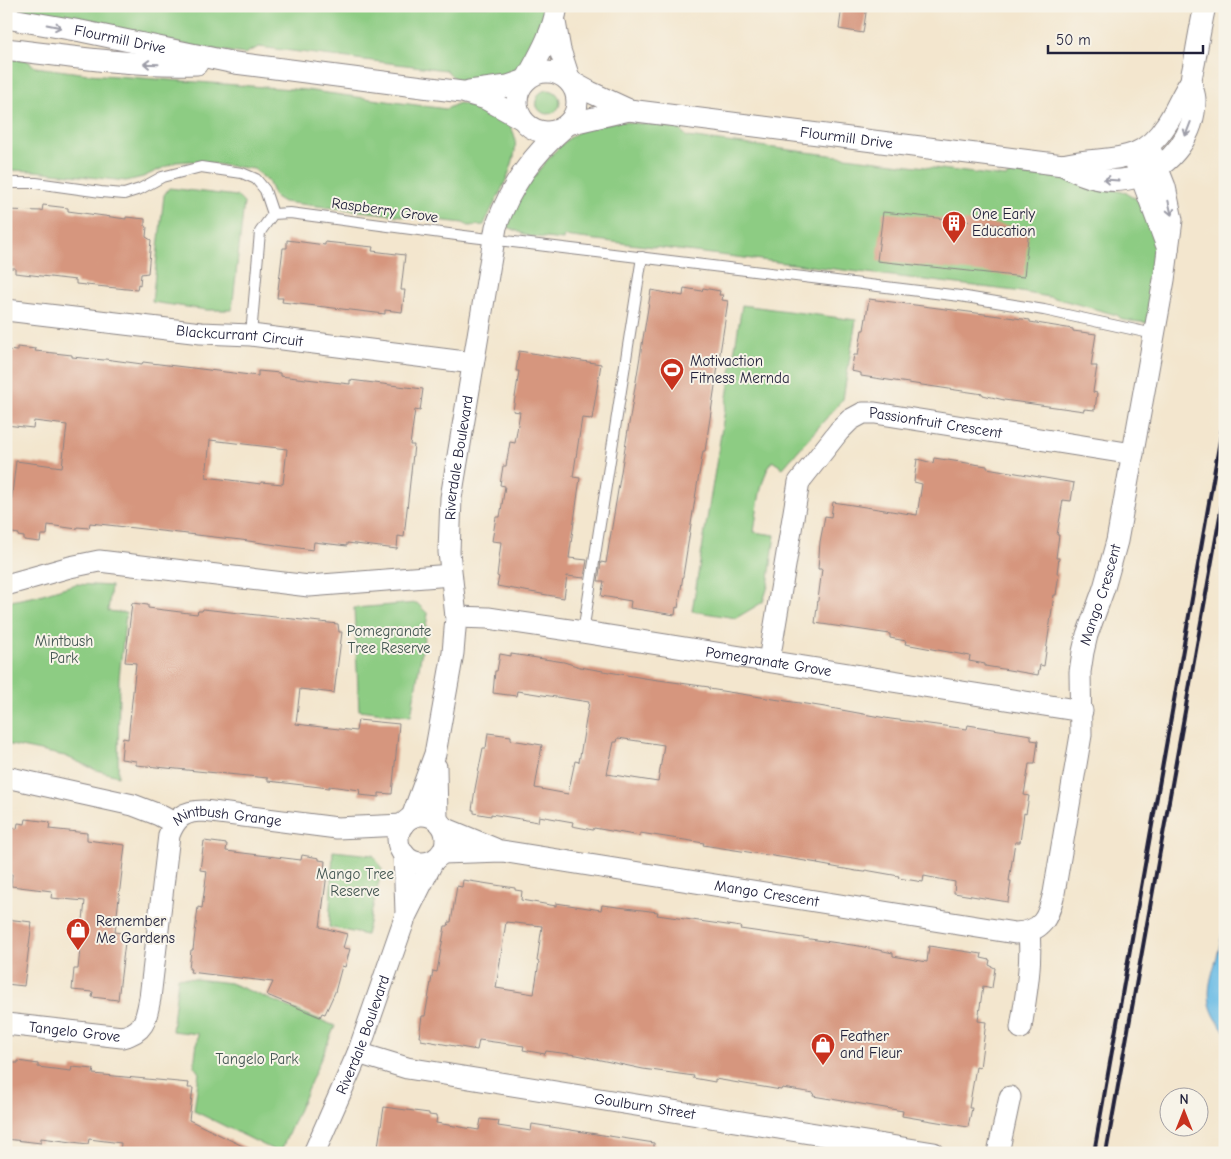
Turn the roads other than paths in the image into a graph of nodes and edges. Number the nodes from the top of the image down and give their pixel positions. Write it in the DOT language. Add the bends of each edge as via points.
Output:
graph roads {
  1 [pos="1205,6"];
  2 [pos="556,14"];
  3 [pos="6,18"];
  4 [pos="6,49"];
  5 [pos="235,64"];
  6 [pos="526,80"];
  7 [pos="570,81"];
  8 [pos="1191,81"];
  9 [pos="462,92"];
  10 [pos="629,110"];
  11 [pos="522,119"];
  12 [pos="567,125"];
  13 [pos="1141,150"];
  14 [pos="1064,165"];
  15 [pos="524,169"];
  16 [pos="1149,172"];
  17 [pos="6,183"];
  18 [pos="273,214"];
  19 [pos="493,240"];
  20 [pos="642,257"];
  21 [pos="6,310"];
  22 [pos="1154,334"];
  23 [pos="251,335"];
  24 [pos="473,363"];
  25 [pos="1133,454"];
  26 [pos="451,575"];
  27 [pos="6,585"];
  28 [pos="456,617"];
  29 [pos="583,632"];
  30 [pos="769,661"];
  31 [pos="1082,711"];
  32 [pos="435,754"];
  33 [pos="6,777"];
  34 [pos="407,821"];
  35 [pos="174,823"];
  36 [pos="441,824"];
  37 [pos="337,828"];
  38 [pos="502,851"];
  39 [pos="402,852"];
  40 [pos="437,857"];
  41 [pos="406,915"];
  42 [pos="1029,932"];
  43 [pos="6,1024"];
  44 [pos="1021,1028"];
  45 [pos="358,1053"];
  46 [pos="1010,1097"];
  47 [pos="314,1153"];
  48 [pos="934,1153"];
  49 [pos="998,1153"];
  1 -- 8 [label="street"];
  2 -- 6 [label="street"];
  2 -- 7 [label="street" via="560,50"];
  3 -- 5 [label="street, Flourmill Drive, one-way"];
  5 -- 4 [label="street, Flourmill Drive, one-way" via="123,62"];
  5 -- 9 [label="street, Flourmill Drive"];
  6 -- 7 [label="street" via="548,71"];
  6 -- 9 [label="street, Flourmill Drive" via="508,86"];
  6 -- 11 [label="street" via="518,95 518,111"];
  7 -- 10 [label="street, Flourmill Drive"];
  7 -- 12 [label="street" via="578,103"];
  8 -- 13 [label="street" via="1167,125"];
  8 -- 16 [label="street, one-way" via="1195,98 1189,130 1176,152"];
  9 -- 11 [label="street, Flourmill Drive" via="486,99"];
  10 -- 12 [label="street, Flourmill Drive"];
  10 -- 14 [label="street, Flourmill Drive"];
  11 -- 12 [label="street" via="535,130 543,132 559,130"];
  11 -- 15 [label="street, Riverdale Boulevard" via="526,145"];
  12 -- 15 [label="street, Riverdale Boulevard" via="540,149"];
  13 -- 14 [label="street, Flourmill Drive" via="1115,159 1084,160"];
  13 -- 16 [label="street, Mango Crescent"];
  16 -- 14 [label="street, Flourmill Drive, one-way" via="1121,180 1091,178"];
  15 -- 19 [label="street, Riverdale Boulevard" via="500,215"];
  16 -- 22 [label="street, Mango Crescent" via="1164,188 1172,220"];
  17 -- 18 [label="lane" via="36,183 124,194 162,177 200,167 242,173 256,179 265,190"];
  18 -- 19 [label="lane, Raspberry Grove" via="290,213"];
  18 -- 23 [label="lane" via="260,232"];
  19 -- 20 [label="lane, Raspberry Grove"];
  19 -- 24 [label="street, Riverdale Boulevard"];
  20 -- 22 [label="lane, Raspberry Grove" via="1006,302"];
  20 -- 29 [label="lane"];
  21 -- 23 [label="street, Blackcurrant Circuit" via="201,334"];
  22 -- 25 [label="street, Mango Crescent"];
  23 -- 24 [label="street, Blackcurrant Circuit"];
  24 -- 26 [label="street, Riverdale Boulevard" via="452,498"];
  25 -- 30 [label="street, Passionfruit Crescent" via="875,413 857,415 839,430 799,482"];
  25 -- 31 [label="street, Mango Crescent" via="1111,564 1083,652 1080,672"];
  26 -- 27 [label="street" via="309,586 99,561"];
  26 -- 28 [label="street, Riverdale Boulevard"];
  28 -- 29 [label="street, Pomegranate Grove" via="488,618"];
  28 -- 32 [label="street, Riverdale Boulevard"];
  29 -- 30 [label="street, Pomegranate Grove"];
  30 -- 31 [label="street, Pomegranate Grove"];
  31 -- 42 [label="street, Mango Crescent" via="1081,735 1050,910 1044,922"];
  32 -- 34 [label="street, Riverdale Boulevard"];
  32 -- 36 [label="street, Riverdale Boulevard"];
  33 -- 35 [label="street, Mintbush Grange" via="133,805"];
  34 -- 36 [label="street" via="425,815"];
  34 -- 37 [label="street, Mintbush Grange"];
  34 -- 39 [label="street" via="399,833"];
  35 -- 37 [label="street, Mintbush Grange" via="192,811 204,811"];
  35 -- 43 [label="street, Tangelo Grove" via="169,835 150,998 146,1018 140,1028 132,1035 122,1037"];
  36 -- 38 [label="street, Mango Crescent"];
  36 -- 40 [label="street" via="446,841"];
  37 -- 39 [label="street, Mintbush Grange"];
  38 -- 40 [label="street, Mango Crescent"];
  38 -- 42 [label="street, Mango Crescent" via="1015,933"];
  39 -- 40 [label="street" via="417,863"];
  39 -- 41 [label="street, Riverdale Boulevard"];
  40 -- 41 [label="street, Riverdale Boulevard"];
  41 -- 45 [label="street, Riverdale Boulevard"];
  42 -- 44 [label="street" via="1030,968"];
  45 -- 47 [label="street, Riverdale Boulevard"];
  45 -- 48 [label="street, Goulburn Street" via="407,1068"];
  46 -- 49 [label="street"];
}
